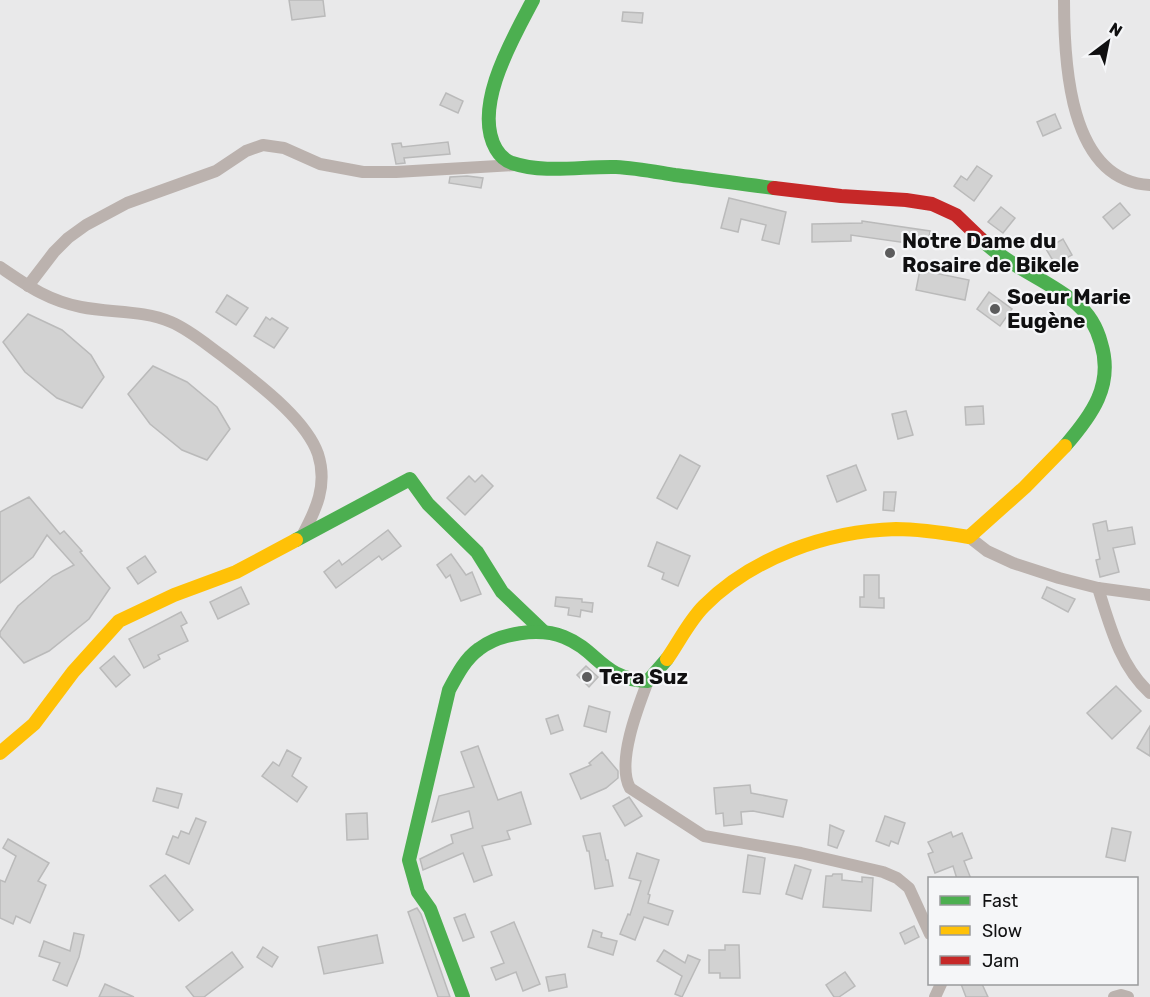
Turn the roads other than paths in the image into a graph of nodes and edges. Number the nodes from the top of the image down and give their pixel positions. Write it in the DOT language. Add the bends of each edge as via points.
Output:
graph roads {
  1 [pos="533,0"];
  2 [pos="1064,0"];
  3 [pos="515,165"];
  4 [pos="1150,185"];
  5 [pos="0,267"];
  6 [pos="28,286"];
  7 [pos="969,537"];
  8 [pos="301,538"];
  9 [pos="1098,588"];
  10 [pos="1150,595"];
  11 [pos="544,632"];
  12 [pos="648,681"];
  13 [pos="1150,693"];
  14 [pos="0,753"];
  15 [pos="928,930"];
  16 [pos="464,997"];
  17 [pos="1114,997"];
  18 [pos="1128,997"];
  1 -- 3 [label="street" via="498,69 491,93 491,139 500,156"];
  2 -- 4 [label="street" via="1068,78 1084,137 1110,172 1134,184"];
  3 -- 6 [label="street" via="363,172 320,164 284,148 263,145 216,171 127,203 86,225 54,252"];
  3 -- 7 [label="street" via="618,167 942,207 956,214 1009,262 1069,299 1086,313 1099,336 1105,383 1080,428"];
  5 -- 6 [label="street"];
  6 -- 8 [label="street" via="45,297 81,307 148,315 170,322 191,333 261,386 303,427 318,455 322,489"];
  7 -- 9 [label="street" via="1013,563"];
  7 -- 12 [label="street" via="914,529 880,529 776,556 703,608"];
  8 -- 11 [label="street" via="410,479 428,504 477,552 502,592"];
  8 -- 14 [label="street" via="236,572 119,621 73,672 34,724"];
  9 -- 10 [label="street"];
  9 -- 13 [label="street" via="1117,646 1133,675"];
  11 -- 12 [label="street" via="578,646 615,675 628,681"];
  11 -- 16 [label="street" via="493,641 479,649 462,668 449,690 409,860 418,892 430,909"];
  12 -- 15 [label="street" via="628,753 626,780 630,788 704,836 801,853 897,878 909,888"];
  17 -- 18 [label="street"];
}
